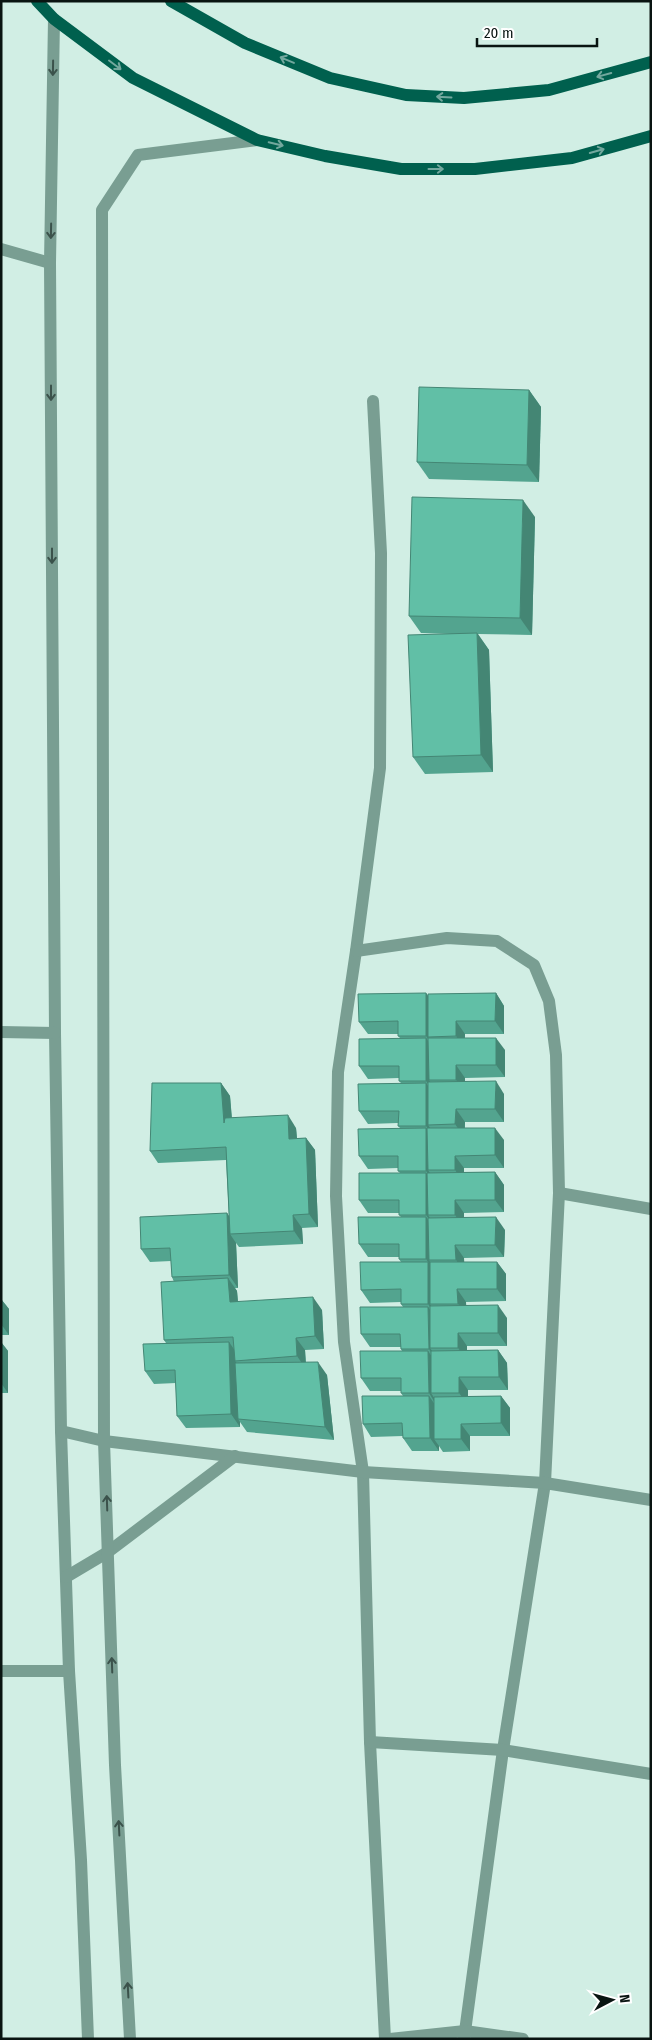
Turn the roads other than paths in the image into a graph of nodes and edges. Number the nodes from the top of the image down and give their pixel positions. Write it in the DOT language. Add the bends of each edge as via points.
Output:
graph roads {
  1 [pos="37,1"];
  2 [pos="171,1"];
  3 [pos="54,19"];
  4 [pos="651,62"];
  5 [pos="651,136"];
  6 [pos="257,140"];
  7 [pos="1,249"];
  8 [pos="50,262"];
  9 [pos="373,401"];
  10 [pos="356,951"];
  11 [pos="1,1032"];
  12 [pos="55,1033"];
  13 [pos="560,1193"];
  14 [pos="651,1209"];
  15 [pos="62,1431"];
  16 [pos="104,1441"];
  17 [pos="235,1456"];
  18 [pos="363,1472"];
  19 [pos="545,1483"];
  20 [pos="651,1500"];
  21 [pos="108,1552"];
  22 [pos="66,1577"];
  23 [pos="1,1670"];
  24 [pos="69,1671"];
  25 [pos="370,1742"];
  26 [pos="503,1750"];
  27 [pos="651,1774"];
  28 [pos="464,2035"];
  29 [pos="88,2039"];
  30 [pos="130,2039"];
  31 [pos="385,2039"];
  32 [pos="390,2039"];
  33 [pos="523,2039"];
  1 -- 3 [label="main road"];
  4 -- 2 [label="main road, one-way" via="549,90 464,98 406,96 330,78 245,43"];
  3 -- 6 [label="main road, one-way" via="133,78"];
  3 -- 8 [label="street, one-way"];
  6 -- 5 [label="main road, one-way" via="401,169 475,169 572,158"];
  6 -- 16 [label="street" via="138,156 102,210"];
  7 -- 8 [label="street"];
  8 -- 12 [label="street, one-way"];
  9 -- 10 [label="street" via="381,553 380,768"];
  10 -- 13 [label="street" via="447,938 497,941 534,965 549,1001 556,1055"];
  10 -- 18 [label="street" via="338,1072 336,1196 344,1342"];
  11 -- 12 [label="street"];
  12 -- 15 [label="street"];
  13 -- 14 [label="street"];
  13 -- 19 [label="street"];
  15 -- 16 [label="street"];
  15 -- 22 [label="street"];
  16 -- 17 [label="street"];
  21 -- 16 [label="street, one-way"];
  17 -- 18 [label="street"];
  17 -- 21 [label="street"];
  18 -- 19 [label="street"];
  18 -- 25 [label="street"];
  19 -- 20 [label="street"];
  19 -- 26 [label="street"];
  21 -- 22 [label="street"];
  30 -- 21 [label="street, one-way" via="115,1765"];
  22 -- 24 [label="street"];
  23 -- 24 [label="street"];
  24 -- 29 [label="street"];
  25 -- 26 [label="street"];
  25 -- 31 [label="street"];
  26 -- 27 [label="street"];
  26 -- 28 [label="street"];
  28 -- 32 [label="street"];
  28 -- 33 [label="street"];
}
